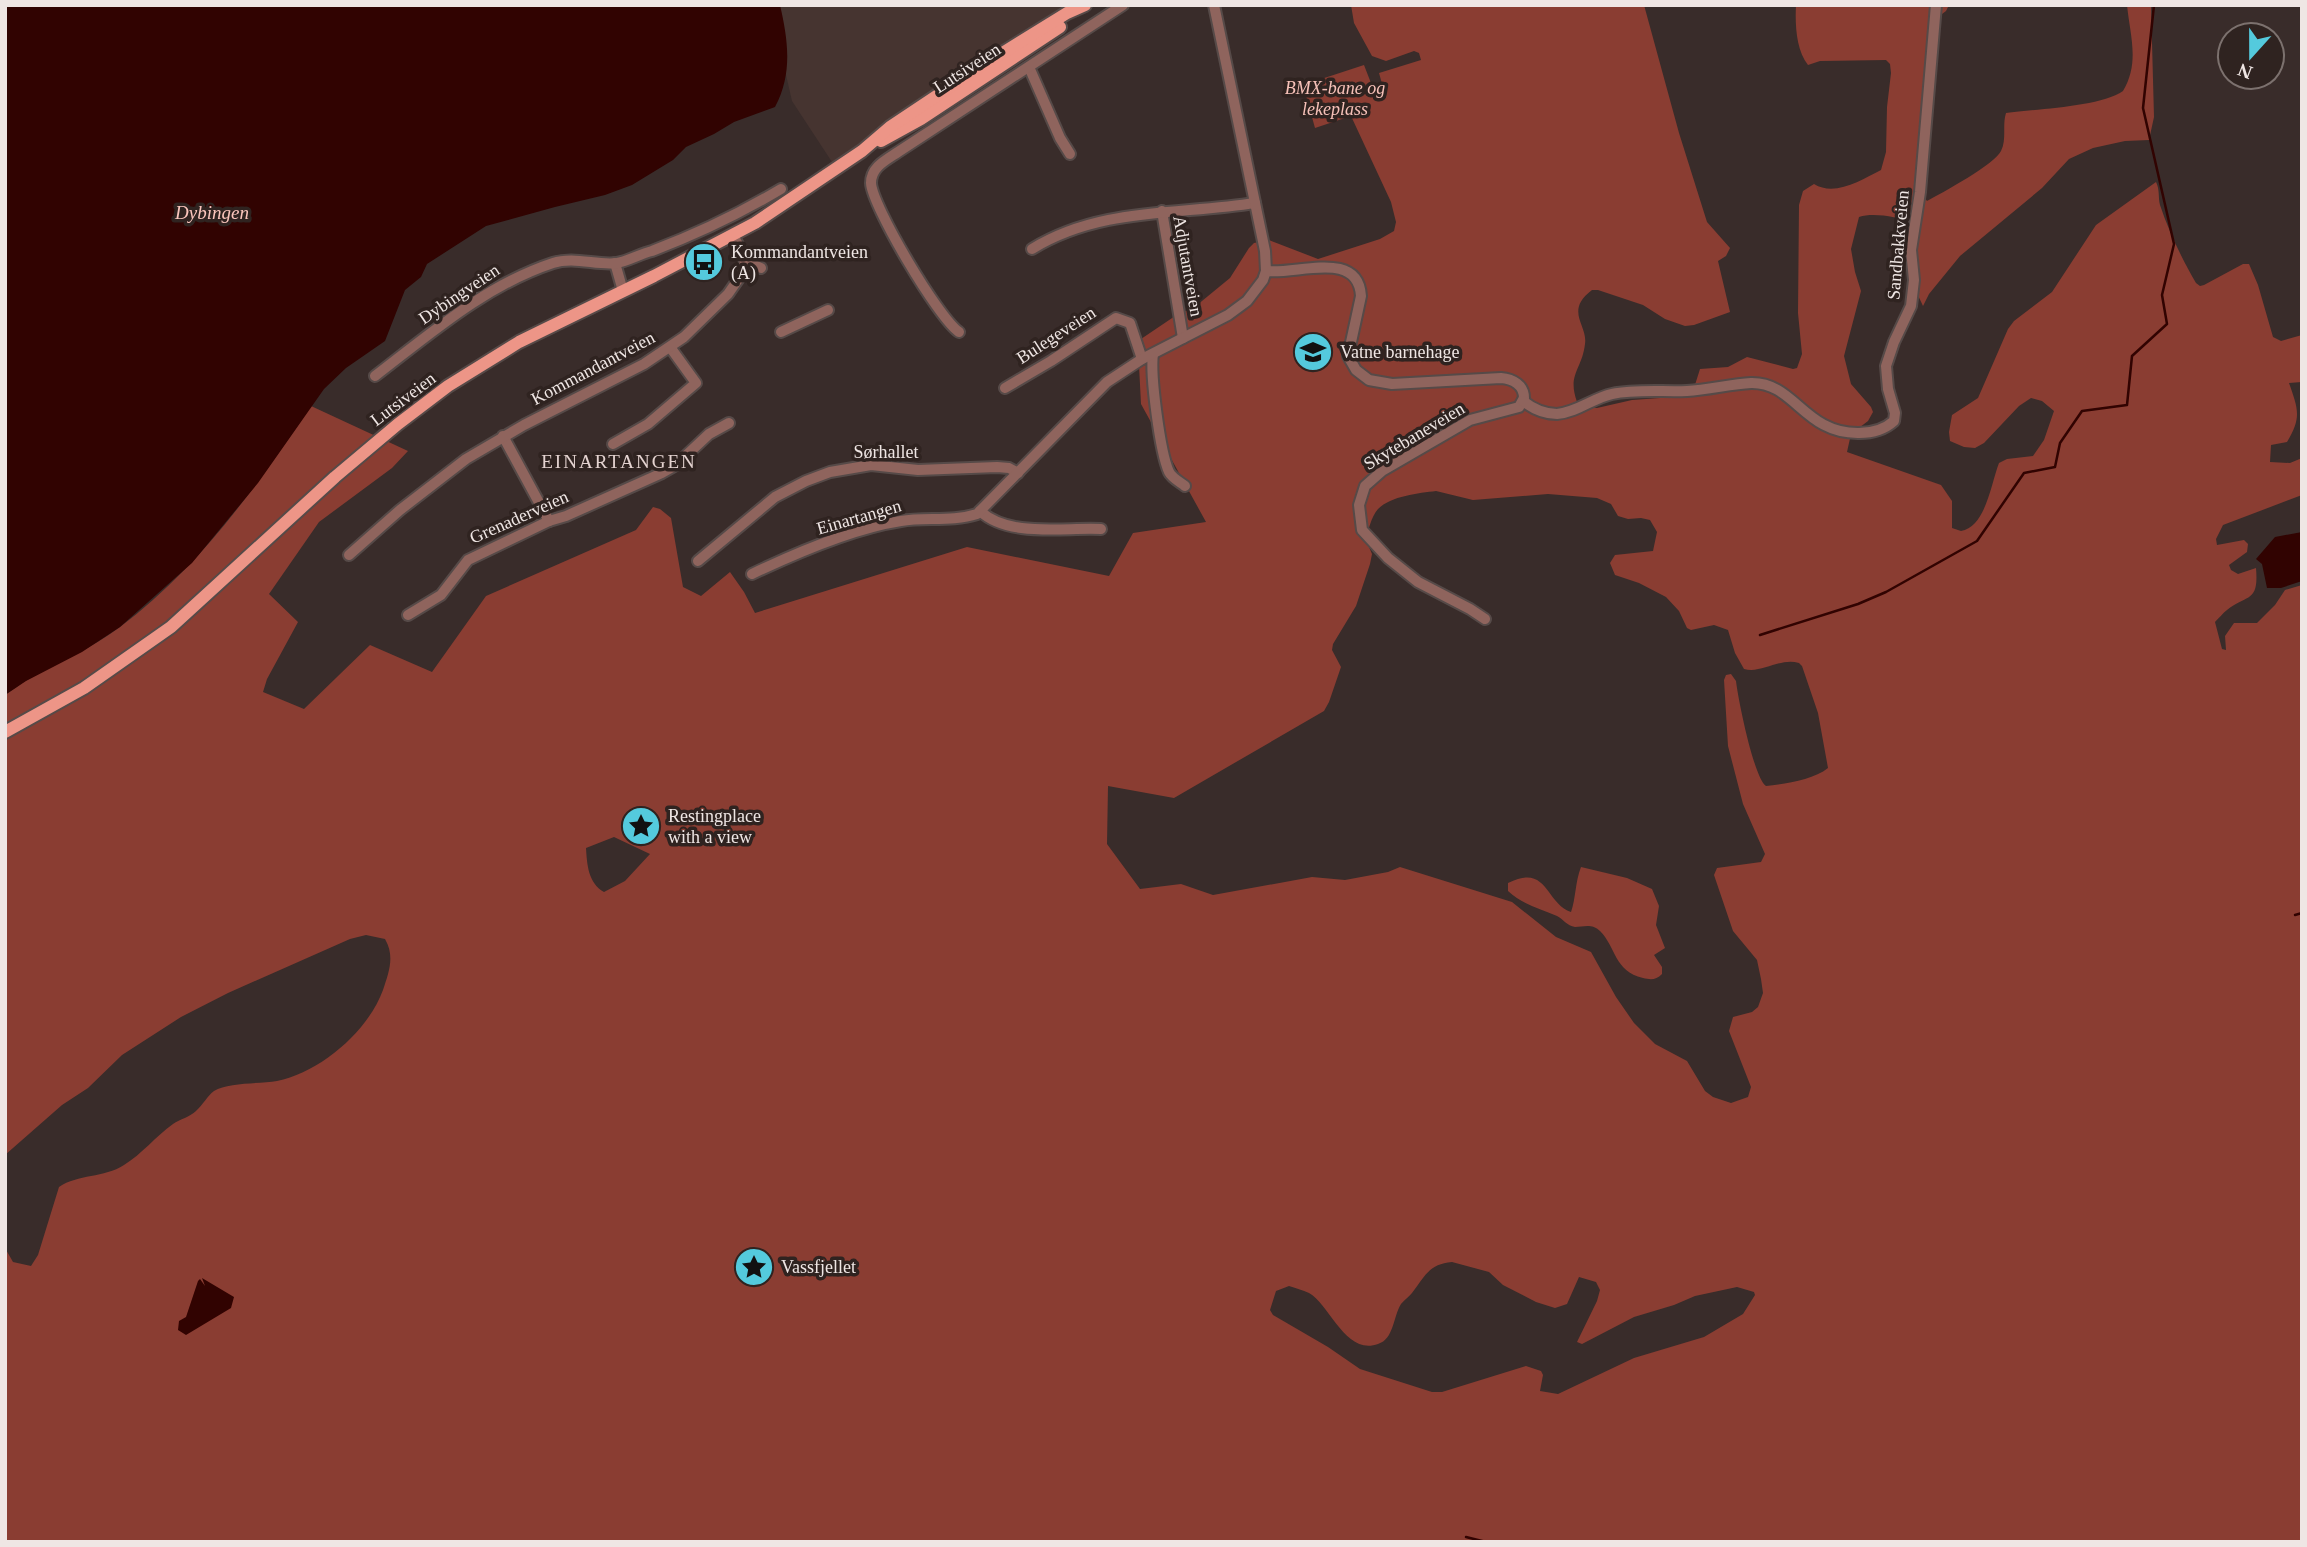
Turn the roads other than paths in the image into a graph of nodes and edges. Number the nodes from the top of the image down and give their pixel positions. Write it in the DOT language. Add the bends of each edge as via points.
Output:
graph roads {
  1 [pos="1085,5"];
  2 [pos="1123,5"];
  3 [pos="1214,5"];
  4 [pos="1936,5"];
  5 [pos="1029,67"];
  6 [pos="1070,153"];
  7 [pos="781,190"];
  8 [pos="1255,203"];
  9 [pos="1162,211"];
  10 [pos="733,235"];
  11 [pos="1032,249"];
  12 [pos="745,261"];
  13 [pos="615,264"];
  14 [pos="761,268"];
  15 [pos="1266,271"];
  16 [pos="623,291"];
  17 [pos="828,310"];
  18 [pos="781,332"];
  19 [pos="959,332"];
  20 [pos="1183,338"];
  21 [pos="670,347"];
  22 [pos="1148,356"];
  23 [pos="375,376"];
  24 [pos="1005,388"];
  25 [pos="1523,401"];
  26 [pos="729,423"];
  27 [pos="503,436"];
  28 [pos="613,443"];
  29 [pos="1018,473"];
  30 [pos="1185,486"];
  31 [pos="980,511"];
  32 [pos="549,521"];
  33 [pos="1101,529"];
  34 [pos="349,555"];
  35 [pos="698,561"];
  36 [pos="752,574"];
  37 [pos="408,615"];
  38 [pos="1485,620"];
  39 [pos="5,732"];
  1 -- 10 [label="main road, Lutsiveien" via="1004,66"];
  2 -- 5 [label="street"];
  3 -- 8 [label="street"];
  4 -- 25 [label="street, Sandbakkveien" via="1911,250 1912,306 1886,366 1894,421 1869,433 1832,429 1812,419 1782,391 1757,383 1614,393 1555,414 1540,412"];
  5 -- 6 [label="street"];
  5 -- 19 [label="street" via="881,163 872,177 876,199 905,258"];
  7 -- 13 [label="street, Dybingveien" via="719,224"];
  8 -- 9 [label="street"];
  8 -- 15 [label="street"];
  9 -- 11 [label="street, Adjutantveien" via="1084,226"];
  9 -- 20 [label="street, Adjutantveien"];
  10 -- 12 [label="street"];
  10 -- 16 [label="main road, Lutsiveien"];
  12 -- 14 [label="street"];
  12 -- 21 [label="street, Kommandantveien" via="744,271 728,294"];
  13 -- 16 [label="street"];
  13 -- 23 [label="street, Dybingveien" via="557,261 516,277 475,301"];
  15 -- 20 [label="street" via="1257,290 1241,306"];
  15 -- 25 [label="street, Skytebaneveien" via="1335,267 1354,275 1361,287 1361,302 1349,356 1356,370 1369,380 1507,379 1520,386"];
  16 -- 39 [label="main road, Lutsiveien" via="519,342 424,403 335,477 172,627 84,688"];
  17 -- 18 [label="street"];
  20 -- 22 [label="street"];
  21 -- 27 [label="street, Kommandantveien"];
  21 -- 28 [label="street" via="696,383 657,418"];
  22 -- 24 [label="street, Bulegeveien" via="1130,323 1116,318"];
  22 -- 29 [label="street" via="1107,382"];
  22 -- 30 [label="street" via="1170,475"];
  25 -- 38 [label="street, Skytebaneveien" via="1511,411 1471,420 1382,471 1365,486 1359,505 1362,530 1388,558 1418,582"];
  26 -- 32 [label="street, Grenaderveien" via="662,473"];
  27 -- 32 [label="street"];
  27 -- 34 [label="street, Kommandantveien" via="400,510"];
  29 -- 31 [label="street"];
  29 -- 35 [label="street, Sørhallet" via="997,467 918,470 871,465 830,472 775,497"];
  31 -- 33 [label="street" via="992,520 1022,527"];
  31 -- 36 [label="street, Einartangen" via="887,523"];
  32 -- 37 [label="street, Grenaderveien" via="468,560 441,595"];
}
